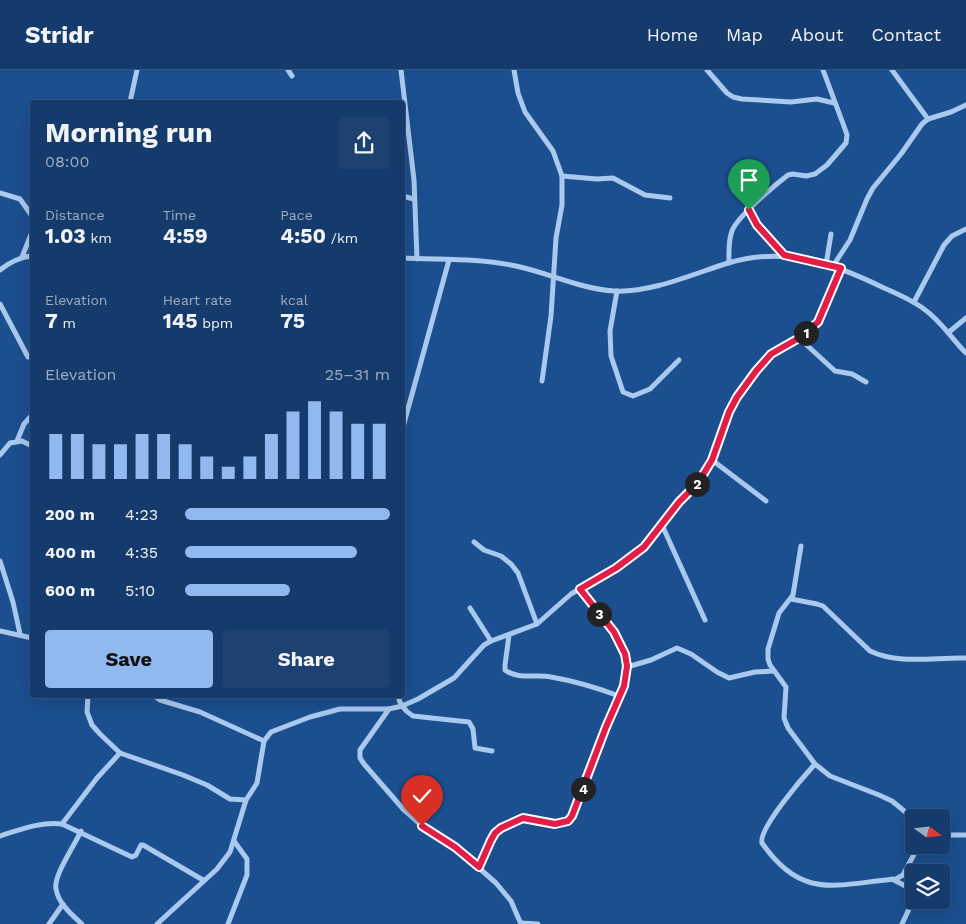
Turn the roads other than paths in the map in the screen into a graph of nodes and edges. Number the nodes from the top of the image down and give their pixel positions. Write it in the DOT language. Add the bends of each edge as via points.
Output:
graph roads {
  1 [pos="136,70"];
  2 [pos="288,70"];
  3 [pos="400,70"];
  4 [pos="514,70"];
  5 [pos="707,70"];
  6 [pos="823,70"];
  7 [pos="892,70"];
  8 [pos="292,76"];
  9 [pos="130,100"];
  10 [pos="404,100"];
  11 [pos="834,102"];
  12 [pos="966,105"];
  13 [pos="405,107"];
  14 [pos="928,119"];
  15 [pos="562,176"];
  16 [pos="0,193"];
  17 [pos="405,197"];
  18 [pos="670,198"];
  19 [pos="414,199"];
  20 [pos="749,210"];
  21 [pos="30,213"];
  22 [pos="966,229"];
  23 [pos="831,234"];
  24 [pos="30,237"];
  25 [pos="784,255"];
  26 [pos="30,256"];
  27 [pos="22,257"];
  28 [pos="405,258"];
  29 [pos="417,259"];
  30 [pos="449,260"];
  31 [pos="729,263"];
  32 [pos="826,264"];
  33 [pos="833,266"];
  34 [pos="841,268"];
  35 [pos="0,270"];
  36 [pos="554,276"];
  37 [pos="617,291"];
  38 [pos="914,302"];
  39 [pos="0,304"];
  40 [pos="966,318"];
  41 [pos="949,332"];
  42 [pos="799,338"];
  43 [pos="966,353"];
  44 [pos="28,357"];
  45 [pos="680,360"];
  46 [pos="542,381"];
  47 [pos="866,382"];
  48 [pos="30,417"];
  49 [pos="405,420"];
  50 [pos="17,441"];
  51 [pos="30,445"];
  52 [pos="0,454"];
  53 [pos="712,460"];
  54 [pos="766,501"];
  55 [pos="662,525"];
  56 [pos="474,542"];
  57 [pos="801,546"];
  58 [pos="0,561"];
  59 [pos="580,589"];
  60 [pos="791,599"];
  61 [pos="470,608"];
  62 [pos="705,620"];
  63 [pos="537,624"];
  64 [pos="0,631"];
  65 [pos="20,634"];
  66 [pos="508,635"];
  67 [pos="30,637"];
  68 [pos="491,641"];
  69 [pos="966,658"];
  70 [pos="627,666"];
  71 [pos="774,671"];
  72 [pos="619,696"];
  73 [pos="88,698"];
  74 [pos="157,698"];
  75 [pos="399,698"];
  76 [pos="402,706"];
  77 [pos="389,709"];
  78 [pos="264,740"];
  79 [pos="492,751"];
  80 [pos="120,753"];
  81 [pos="815,764"];
  82 [pos="246,800"];
  83 [pos="905,811"];
  84 [pos="62,824"];
  85 [pos="80,831"];
  86 [pos="950,834"];
  87 [pos="966,835"];
  88 [pos="0,836"];
  89 [pos="234,841"];
  90 [pos="914,854"];
  91 [pos="479,867"];
  92 [pos="892,879"];
  93 [pos="204,880"];
  94 [pos="64,904"];
  95 [pos="521,923"];
  96 [pos="49,924"];
  97 [pos="82,924"];
  98 [pos="157,924"];
  99 [pos="228,924"];
  100 [pos="538,924"];
  101 [pos="902,924"];
  1 -- 9 [label="street"];
  2 -- 8 [label="street"];
  3 -- 10 [label="street"];
  4 -- 15 [label="street" via="525,112 553,150"];
  5 -- 11 [label="street" via="733,97"];
  6 -- 11 [label="street"];
  7 -- 14 [label="street"];
  11 -- 20 [label="street" via="847,135 844,147 815,174 788,175"];
  12 -- 14 [label="street"];
  13 -- 19 [label="street"];
  14 -- 33 [label="street" via="873,188 850,240"];
  15 -- 18 [label="street" via="613,178 645,195"];
  15 -- 36 [label="street"];
  16 -- 21 [label="street" via="20,199"];
  17 -- 19 [label="street"];
  19 -- 29 [label="street"];
  20 -- 25 [label="street" via="762,232"];
  20 -- 31 [label="street" via="732,231"];
  22 -- 38 [label="street" via="952,236 944,245"];
  23 -- 32 [label="street"];
  24 -- 27 [label="street"];
  25 -- 31 [label="street"];
  25 -- 32 [label="street"];
  26 -- 27 [label="street"];
  27 -- 35 [label="street"];
  28 -- 29 [label="street"];
  29 -- 30 [label="street"];
  30 -- 36 [label="street" via="476,260"];
  30 -- 49 [label="street"];
  31 -- 37 [label="street" via="654,285"];
  32 -- 33 [label="street"];
  33 -- 34 [label="street"];
  34 -- 38 [label="street"];
  34 -- 42 [label="street" via="818,322"];
  36 -- 37 [label="street"];
  36 -- 46 [label="street"];
  37 -- 45 [label="street" via="610,330 611,356 623,392 633,396 650,389"];
  38 -- 41 [label="street"];
  39 -- 44 [label="street"];
  40 -- 41 [label="street"];
  41 -- 43 [label="street"];
  42 -- 47 [label="street" via="838,373 852,374"];
  42 -- 53 [label="street" via="771,354 747,383 729,412"];
  48 -- 50 [label="street"];
  50 -- 51 [label="street"];
  50 -- 52 [label="street" via="10,443"];
  53 -- 54 [label="street"];
  53 -- 55 [label="street" via="698,483"];
  55 -- 59 [label="street" via="644,547"];
  55 -- 62 [label="street"];
  56 -- 63 [label="street" via="501,556 518,573"];
  57 -- 60 [label="street"];
  58 -- 65 [label="street" via="14,602"];
  59 -- 63 [label="street"];
  59 -- 70 [label="street" via="614,632"];
  60 -- 69 [label="street" via="823,606 870,651 879,655 908,659"];
  60 -- 71 [label="street" via="779,613 771,637 768,659"];
  61 -- 68 [label="street"];
  63 -- 66 [label="street"];
  64 -- 65 [label="street"];
  65 -- 67 [label="street"];
  66 -- 68 [label="street"];
  66 -- 72 [label="street" via="505,670 521,676 554,677"];
  68 -- 76 [label="street" via="454,678"];
  70 -- 71 [label="street" via="677,648 729,678"];
  70 -- 72 [label="street"];
  71 -- 81 [label="street" via="786,687 784,718 788,728"];
  72 -- 91 [label="street" via="570,819 555,824 523,818 501,828 491,840"];
  73 -- 80 [label="street" via="87,712 92,725"];
  74 -- 78 [label="street" via="200,712"];
  75 -- 76 [label="street"];
  76 -- 77 [label="street"];
  76 -- 79 [label="street" via="413,716 469,722 475,748"];
  77 -- 78 [label="street" via="328,711 271,732"];
  77 -- 91 [label="street" via="362,746 360,758 404,810"];
  78 -- 82 [label="street" via="257,783"];
  80 -- 82 [label="street" via="207,785 230,799"];
  80 -- 84 [label="street"];
  81 -- 83 [label="street" via="830,776 892,801"];
  81 -- 92 [label="street" via="764,830 762,843 782,868 809,883 831,886"];
  82 -- 89 [label="street"];
  84 -- 85 [label="street"];
  84 -- 88 [label="street"];
  85 -- 93 [label="street" via="132,856 143,845"];
  85 -- 94 [label="street" via="56,880 56,890"];
  86 -- 87 [label="street"];
  89 -- 93 [label="street" via="225,860"];
  89 -- 99 [label="street" via="247,859 247,875"];
  90 -- 92 [label="street" via="903,875"];
  91 -- 95 [label="street" via="511,901"];
  92 -- 101 [label="street" via="913,892"];
  93 -- 98 [label="street"];
  94 -- 96 [label="street"];
  94 -- 97 [label="street"];
  95 -- 100 [label="street"];
}
